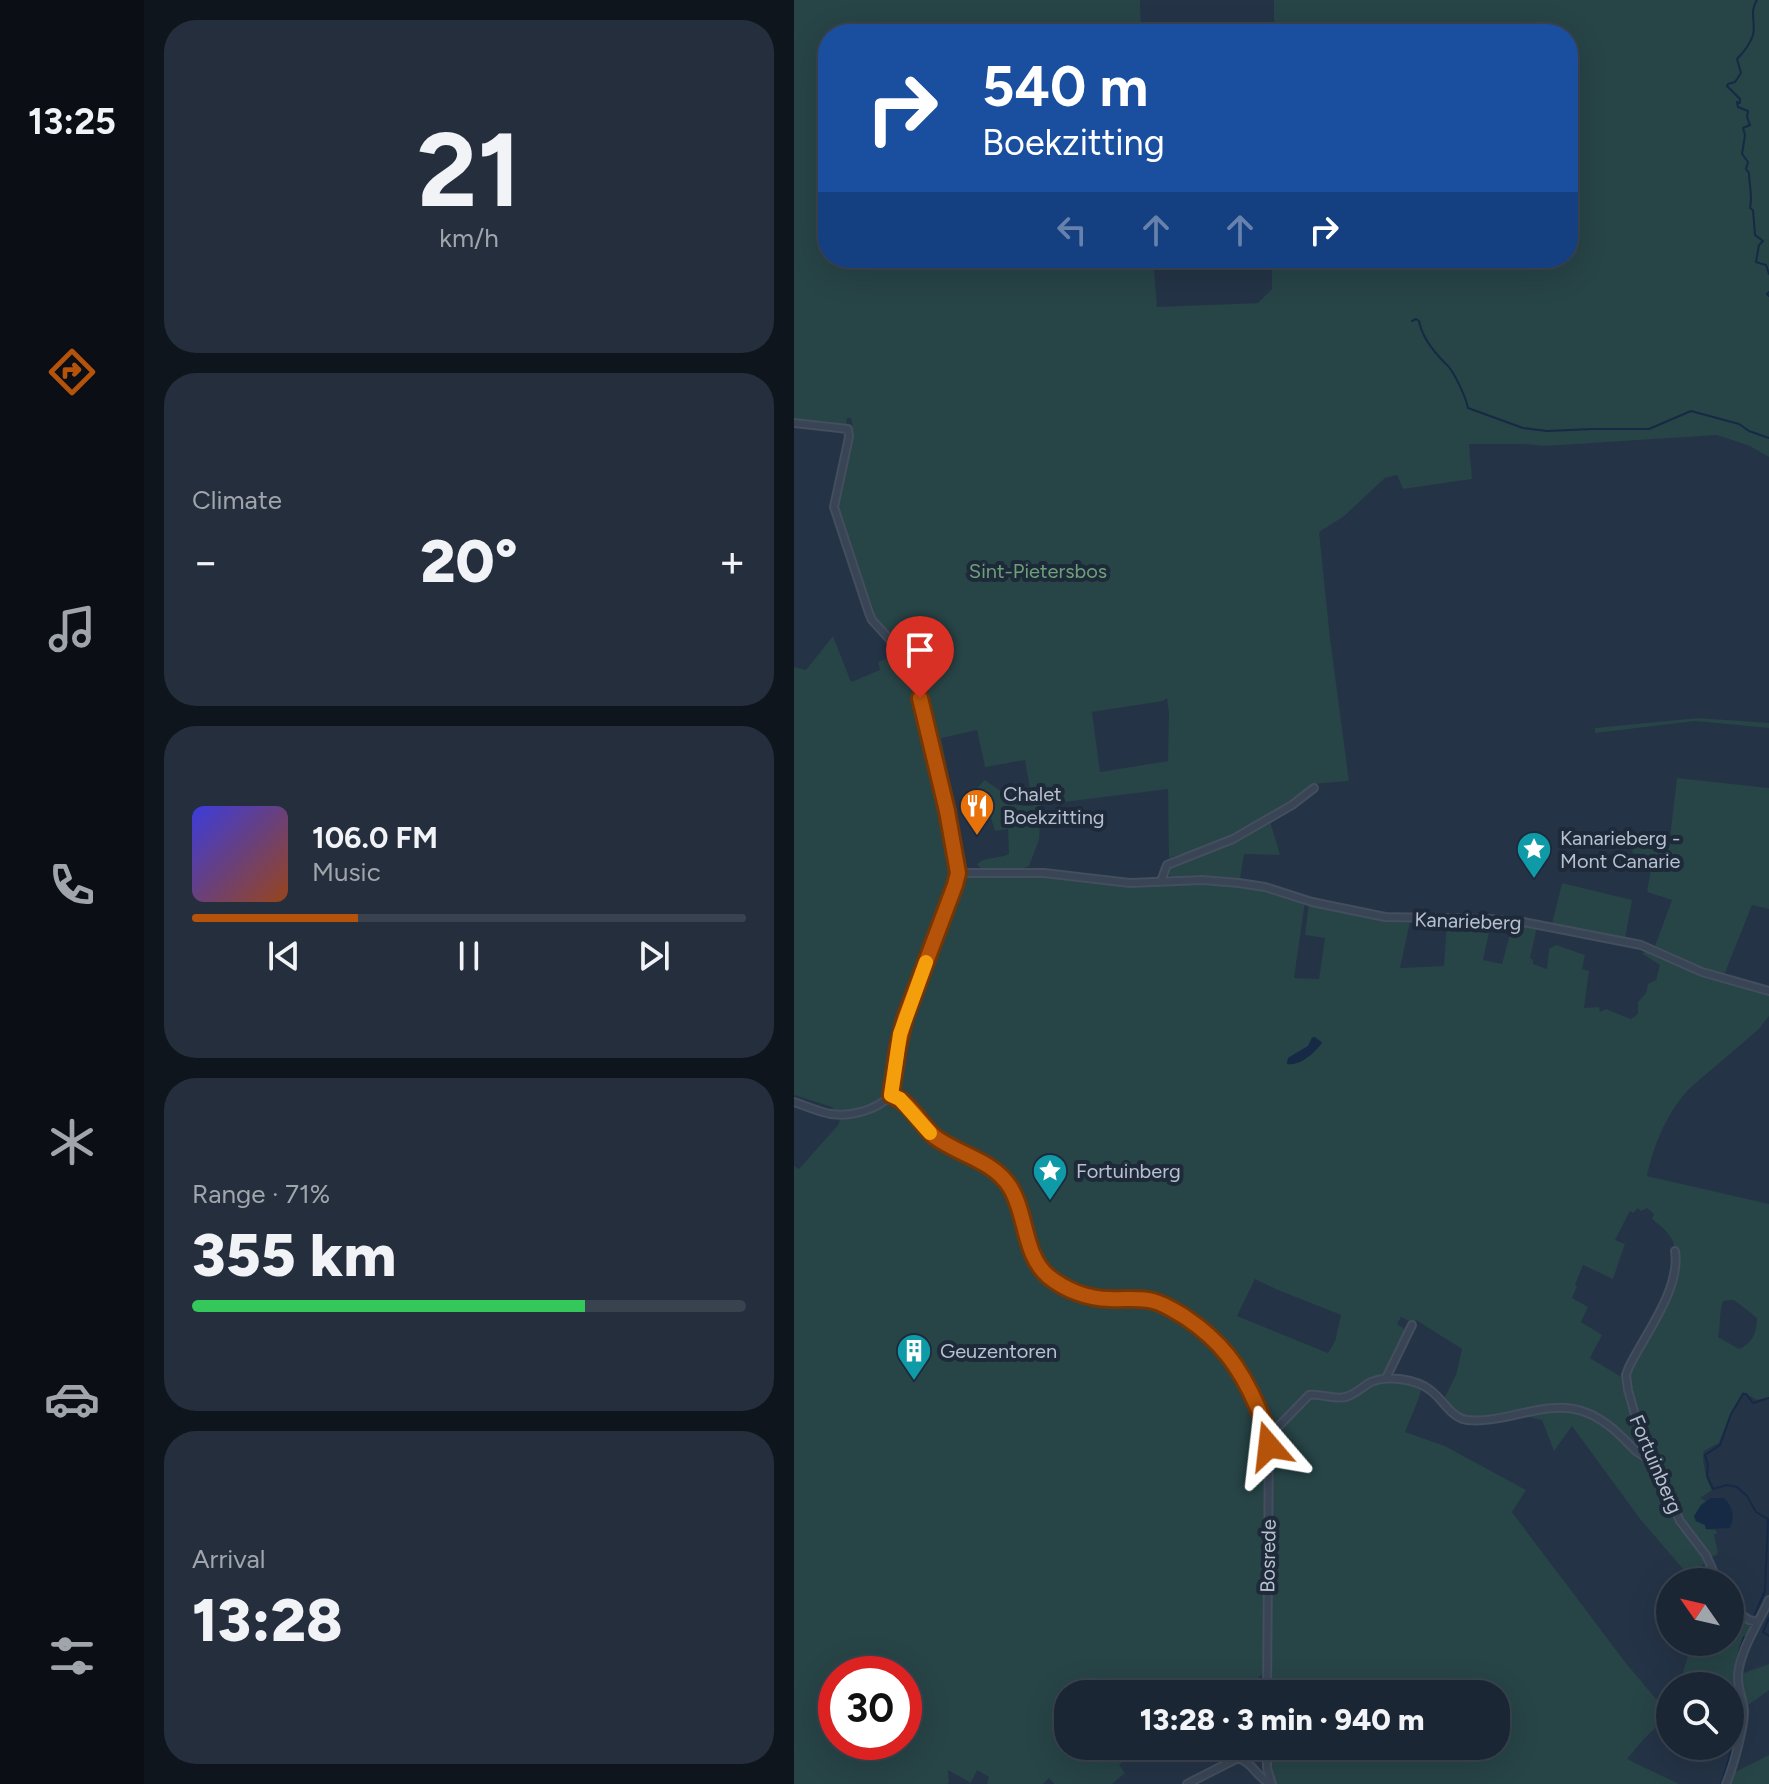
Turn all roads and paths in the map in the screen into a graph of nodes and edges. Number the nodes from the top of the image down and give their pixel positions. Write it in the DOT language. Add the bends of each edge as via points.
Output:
graph roads {
  1 [pos="794,423"];
  2 [pos="1314,788"];
  3 [pos="958,873"];
  4 [pos="1161,881"];
  5 [pos="1769,991"];
  6 [pos="891,1095"];
  7 [pos="794,1102"];
  8 [pos="1675,1251"];
  9 [pos="1412,1325"];
  10 [pos="1386,1378"];
  11 [pos="1269,1435"];
  12 [pos="1652,1460"];
  13 [pos="1712,1568"];
  14 [pos="1769,1600"];
  15 [pos="1744,1617"];
  16 [pos="1757,1622"];
  17 [pos="1267,1680"];
  18 [pos="1267,1760"];
  19 [pos="1187,1784"];
  20 [pos="1271,1784"];
  21 [pos="1726,1784"];
  1 -- 3 [label="street" via="848,429 834,507 872,620 893,643 920,698"];
  2 -- 4 [label="street" via="1256,827 1167,865"];
  3 -- 4 [label="street" via="1020,871 1130,883"];
  3 -- 6 [label="street" via="905,1018"];
  4 -- 5 [label="street, Kanarieberg" via="1257,885 1385,917 1536,924 1641,945 1702,972"];
  6 -- 7 [label="street" via="870,1109 832,1115"];
  6 -- 11 [label="street, Bosrede" via="939,1140 1006,1180 1035,1259 1058,1283 1092,1297 1155,1301 1211,1336 1247,1383"];
  8 -- 12 [label="street, Fortuinberg" via="1671,1285 1626,1375"];
  9 -- 10 [label="street"];
  10 -- 11 [label="street" via="1347,1397 1309,1395"];
  10 -- 12 [label="street" via="1426,1387 1467,1420 1558,1408 1583,1411"];
  11 -- 17 [label="street, Bosrede"];
  12 -- 13 [label="street, Fortuinberg" via="1680,1521"];
  14 -- 16 [label="street"];
  15 -- 16 [label="street"];
  16 -- 21 [label="street" via="1739,1669 1744,1712"];
  18 -- 20 [label="street"];
  19 -- 20 [label="street" via="1238,1758"];
}
